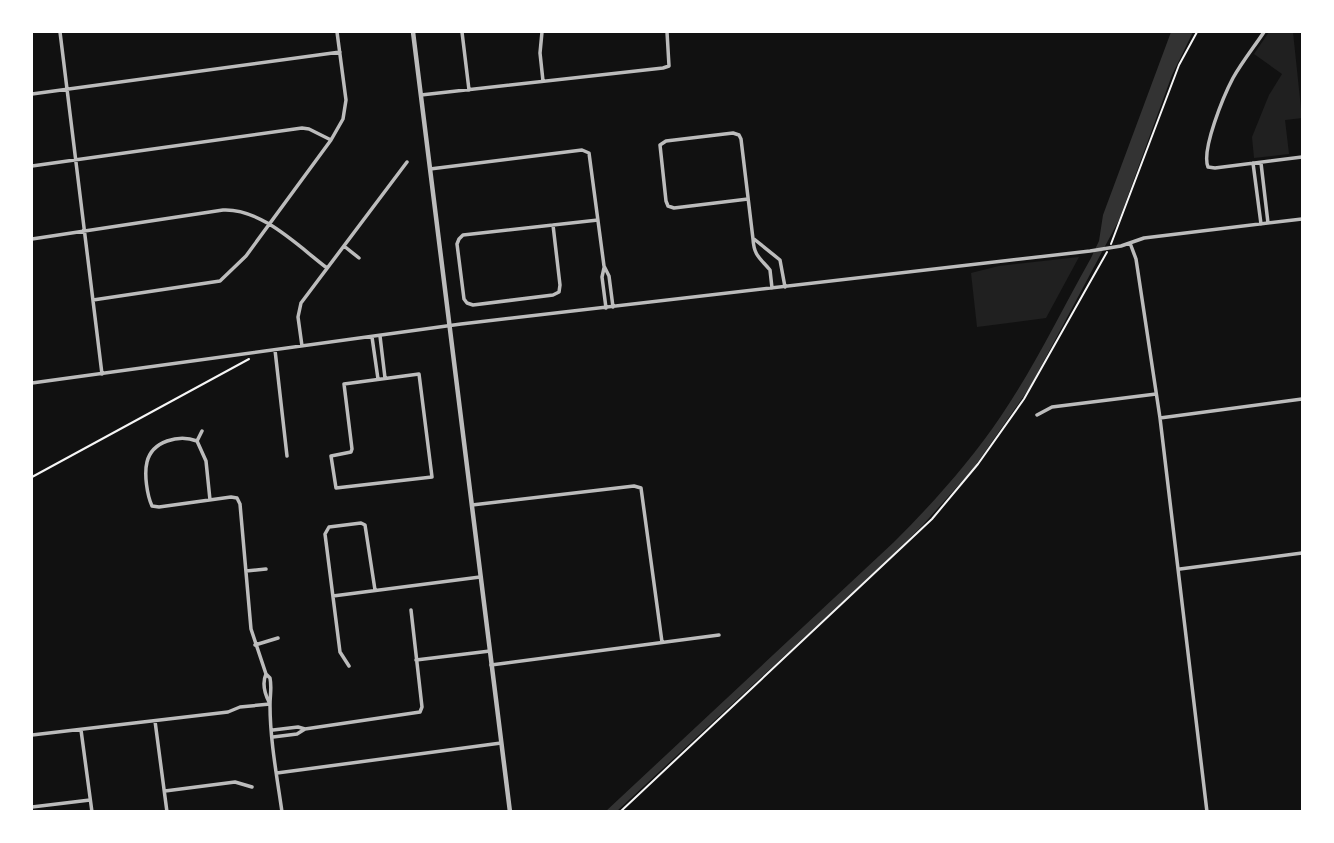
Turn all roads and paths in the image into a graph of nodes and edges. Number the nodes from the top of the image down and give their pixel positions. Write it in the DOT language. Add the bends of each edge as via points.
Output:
graph roads {
  1 [pos="60,32"];
  2 [pos="337,32"];
  3 [pos="413,32"];
  4 [pos="462,32"];
  5 [pos="542,32"];
  6 [pos="667,32"];
  7 [pos="1198,32"];
  8 [pos="1264,32"];
  9 [pos="340,52"];
  10 [pos="543,81"];
  11 [pos="67,90"];
  12 [pos="469,90"];
  13 [pos="32,94"];
  14 [pos="420,95"];
  15 [pos="331,140"];
  16 [pos="1303,157"];
  17 [pos="75,160"];
  18 [pos="407,162"];
  19 [pos="1261,162"];
  20 [pos="1253,163"];
  21 [pos="32,166"];
  22 [pos="430,169"];
  23 [pos="1265,197"];
  24 [pos="1258,198"];
  25 [pos="748,199"];
  26 [pos="598,219"];
  27 [pos="1303,219"];
  28 [pos="1268,223"];
  29 [pos="268,224"];
  30 [pos="1261,224"];
  31 [pos="553,225"];
  32 [pos="84,230"];
  33 [pos="32,239"];
  34 [pos="753,239"];
  35 [pos="1112,242"];
  36 [pos="1130,243"];
  37 [pos="344,246"];
  38 [pos="1106,255"];
  39 [pos="359,258"];
  40 [pos="604,265"];
  41 [pos="327,268"];
  42 [pos="610,282"];
  43 [pos="603,283"];
  44 [pos="785,287"];
  45 [pos="772,288"];
  46 [pos="93,300"];
  47 [pos="613,307"];
  48 [pos="606,308"];
  49 [pos="450,326"];
  50 [pos="380,336"];
  51 [pos="372,337"];
  52 [pos="302,346"];
  53 [pos="275,349"];
  54 [pos="250,358"];
  55 [pos="383,361"];
  56 [pos="376,362"];
  57 [pos="102,374"];
  58 [pos="386,378"];
  59 [pos="378,379"];
  60 [pos="32,383"];
  61 [pos="1156,394"];
  62 [pos="1303,399"];
  63 [pos="1037,415"];
  64 [pos="1160,418"];
  65 [pos="202,431"];
  66 [pos="197,441"];
  67 [pos="287,456"];
  68 [pos="32,477"];
  69 [pos="210,500"];
  70 [pos="472,505"];
  71 [pos="1303,553"];
  72 [pos="266,569"];
  73 [pos="1179,569"];
  74 [pos="246,571"];
  75 [pos="480,577"];
  76 [pos="375,590"];
  77 [pos="332,596"];
  78 [pos="411,610"];
  79 [pos="719,635"];
  80 [pos="278,638"];
  81 [pos="662,642"];
  82 [pos="255,645"];
  83 [pos="489,651"];
  84 [pos="416,660"];
  85 [pos="349,666"];
  86 [pos="491,666"];
  87 [pos="266,674"];
  88 [pos="271,684"];
  89 [pos="264,685"];
  90 [pos="270,704"];
  91 [pos="155,721"];
  92 [pos="289,728"];
  93 [pos="306,729"];
  94 [pos="82,730"];
  95 [pos="273,730"];
  96 [pos="290,734"];
  97 [pos="32,735"];
  98 [pos="273,737"];
  99 [pos="501,743"];
  100 [pos="277,773"];
  101 [pos="252,787"];
  102 [pos="165,791"];
  103 [pos="90,800"];
  104 [pos="32,807"];
  105 [pos="92,811"];
  106 [pos="167,811"];
  107 [pos="282,811"];
  108 [pos="508,811"];
  109 [pos="620,811"];
  110 [pos="1207,811"];
  1 -- 11 [label="street"];
  2 -- 9 [label="street"];
  3 -- 14 [label="street"];
  4 -- 12 [label="street"];
  5 -- 10 [label="street"];
  6 -- 10 [label="street" via="669,66"];
  7 -- 35 [label="path" via="1179,65"];
  8 -- 20 [label="street" via="1231,83 1206,162 1208,167"];
  9 -- 11 [label="street"];
  9 -- 15 [label="street" via="345,110"];
  10 -- 12 [label="street"];
  11 -- 13 [label="street"];
  11 -- 17 [label="street"];
  12 -- 14 [label="street"];
  14 -- 22 [label="street"];
  15 -- 17 [label="street" via="302,128"];
  15 -- 29 [label="street"];
  16 -- 19 [label="street"];
  17 -- 21 [label="street"];
  17 -- 32 [label="street"];
  18 -- 37 [label="street"];
  19 -- 20 [label="street"];
  19 -- 23 [label="street"];
  20 -- 24 [label="street"];
  22 -- 26 [label="street" via="582,150 589,153"];
  22 -- 49 [label="street"];
  23 -- 24 [label="street"];
  23 -- 28 [label="street"];
  24 -- 30 [label="street"];
  25 -- 25 [label="street" via="739,135 662,143 668,206"];
  25 -- 34 [label="street"];
  26 -- 31 [label="street"];
  26 -- 40 [label="street"];
  27 -- 28 [label="street"];
  28 -- 30 [label="street"];
  29 -- 32 [label="street" via="230,209"];
  29 -- 41 [label="street"];
  29 -- 46 [label="street" via="246,256 220,281"];
  30 -- 36 [label="street"];
  31 -- 31 [label="street" via="463,235 457,244 467,303 559,292"];
  32 -- 33 [label="street"];
  32 -- 46 [label="street"];
  34 -- 44 [label="street" via="780,260"];
  34 -- 45 [label="street" via="754,253 770,270"];
  36 -- 44 [label="street"];
  36 -- 61 [label="street"];
  37 -- 39 [label="street"];
  37 -- 41 [label="street"];
  38 -- 109 [label="path" via="1024,399 932,519"];
  40 -- 42 [label="street"];
  40 -- 43 [label="street"];
  41 -- 52 [label="street" via="300,306"];
  42 -- 43 [label="street"];
  42 -- 47 [label="street"];
  43 -- 48 [label="street"];
  44 -- 45 [label="street"];
  45 -- 47 [label="street"];
  46 -- 57 [label="street"];
  47 -- 48 [label="street"];
  48 -- 49 [label="street"];
  49 -- 50 [label="street"];
  49 -- 70 [label="street"];
  50 -- 51 [label="street"];
  50 -- 55 [label="street"];
  51 -- 52 [label="street"];
  51 -- 56 [label="street"];
  52 -- 53 [label="street"];
  53 -- 57 [label="street"];
  53 -- 67 [label="street"];
  54 -- 68 [label="path"];
  55 -- 56 [label="street"];
  55 -- 58 [label="street"];
  56 -- 59 [label="street"];
  57 -- 60 [label="street"];
  58 -- 59 [label="street"];
  58 -- 59 [label="street" via="419,374 432,477 335,488 331,456 352,449 344,384"];
  61 -- 63 [label="street" via="1052,407"];
  61 -- 64 [label="street"];
  62 -- 64 [label="street"];
  64 -- 73 [label="street"];
  65 -- 66 [label="street"];
  66 -- 69 [label="street" via="206,461"];
  66 -- 69 [label="street" via="172,440 150,454 146,467 152,506"];
  69 -- 74 [label="street" via="237,498 240,503"];
  70 -- 75 [label="street"];
  70 -- 81 [label="street" via="641,488"];
  71 -- 73 [label="street"];
  72 -- 74 [label="street"];
  73 -- 110 [label="street"];
  74 -- 82 [label="street"];
  75 -- 76 [label="street"];
  75 -- 83 [label="street"];
  76 -- 77 [label="street"];
  76 -- 77 [label="street" via="365,525 329,527 325,534"];
  77 -- 85 [label="street" via="340,652"];
  78 -- 84 [label="street"];
  79 -- 81 [label="street"];
  80 -- 82 [label="street"];
  81 -- 86 [label="street"];
  82 -- 87 [label="street"];
  83 -- 84 [label="street"];
  83 -- 86 [label="street"];
  84 -- 93 [label="street" via="420,712"];
  86 -- 99 [label="street"];
  87 -- 88 [label="street"];
  87 -- 89 [label="street"];
  88 -- 89 [label="street"];
  88 -- 90 [label="street"];
  89 -- 90 [label="street"];
  90 -- 91 [label="street"];
  90 -- 95 [label="street"];
  91 -- 94 [label="street"];
  91 -- 102 [label="street"];
  92 -- 93 [label="street"];
  92 -- 95 [label="street"];
  92 -- 96 [label="street"];
  93 -- 96 [label="street"];
  94 -- 97 [label="street"];
  94 -- 103 [label="street"];
  95 -- 98 [label="street"];
  96 -- 98 [label="street"];
  98 -- 100 [label="street"];
  99 -- 100 [label="street"];
  99 -- 108 [label="street"];
  100 -- 107 [label="street"];
  101 -- 102 [label="street" via="235,782"];
  102 -- 106 [label="street"];
  103 -- 104 [label="street"];
  103 -- 105 [label="street"];
}
